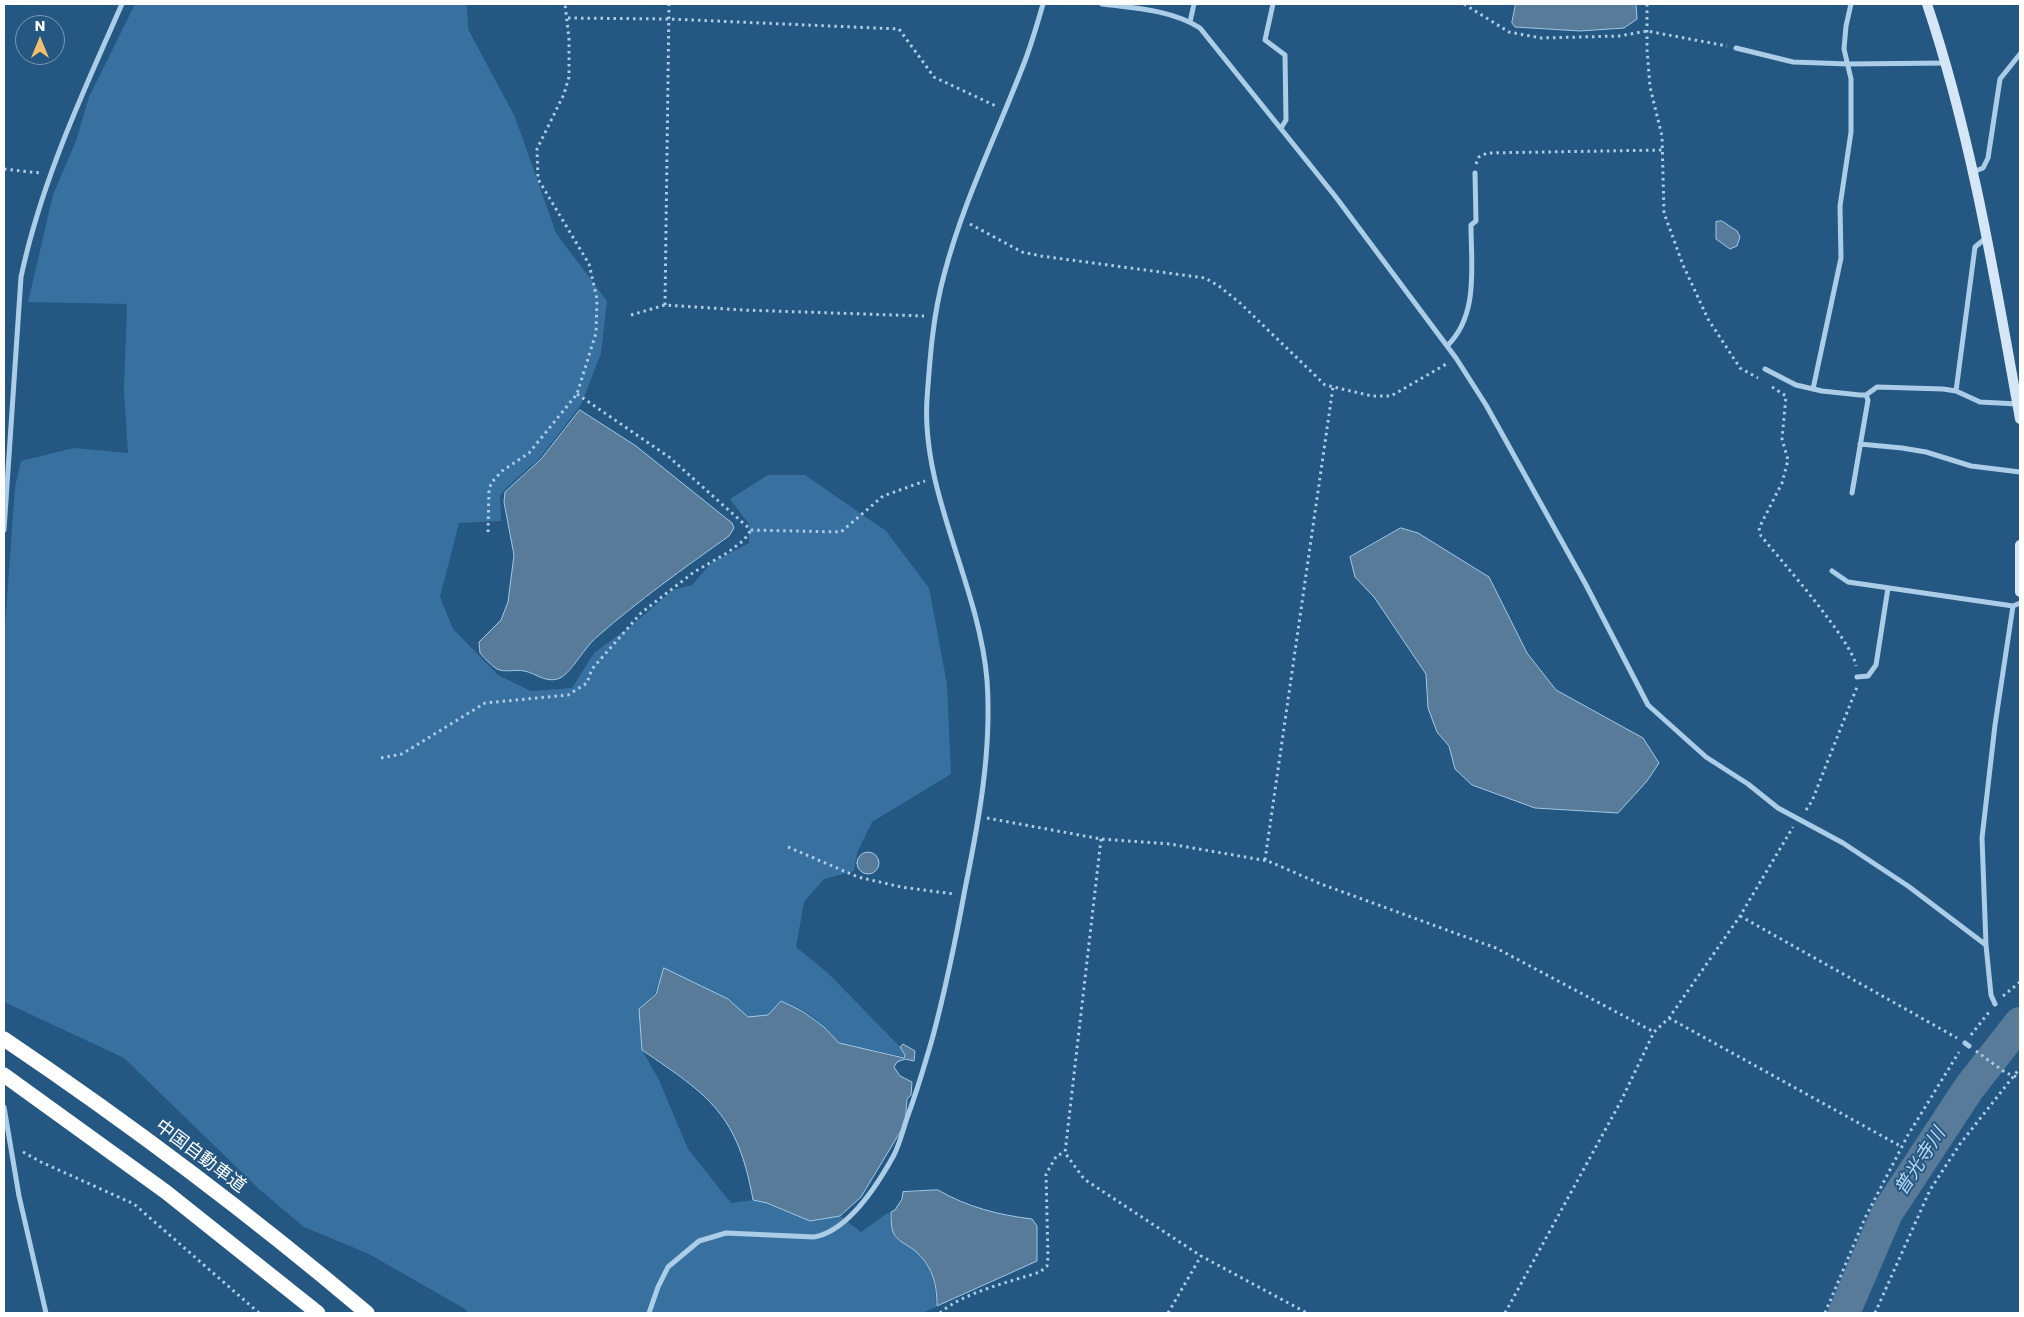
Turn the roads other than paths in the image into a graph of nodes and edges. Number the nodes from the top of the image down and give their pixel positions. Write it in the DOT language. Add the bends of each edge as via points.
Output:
graph roads {
  1 [pos="122,4"];
  2 [pos="1043,4"];
  3 [pos="1102,4"];
  4 [pos="1194,4"];
  5 [pos="1273,4"];
  6 [pos="1852,4"];
  7 [pos="1927,4"];
  8 [pos="1190,22"];
  9 [pos="1736,48"];
  10 [pos="2020,54"];
  11 [pos="1947,63"];
  12 [pos="1848,64"];
  13 [pos="1281,128"];
  14 [pos="1973,172"];
  15 [pos="1475,173"];
  16 [pos="1986,238"];
  17 [pos="1447,346"];
  18 [pos="1765,368"];
  19 [pos="1813,389"];
  20 [pos="1956,391"];
  21 [pos="1866,394"];
  22 [pos="2019,404"];
  23 [pos="2020,419"];
  24 [pos="1860,444"];
  25 [pos="2020,472"];
  26 [pos="1852,493"];
  27 [pos="4,530"];
  28 [pos="2020,545"];
  29 [pos="1832,571"];
  30 [pos="1888,588"];
  31 [pos="2020,592"];
  32 [pos="2020,603"];
  33 [pos="2014,606"];
  34 [pos="1857,677"];
  35 [pos="1986,945"];
  36 [pos="1994,1004"];
  37 [pos="4,1039"];
  38 [pos="4,1075"];
  39 [pos="4,1107"];
  40 [pos="46,1313"];
  41 [pos="318,1313"];
  42 [pos="367,1313"];
  43 [pos="649,1313"];
  1 -- 27 [label="street" via="51,174 28,245 22,277"];
  2 -- 43 [label="street" via="1024,65 961,219 934,316 926,432 935,478 973,602 984,655 988,743 980,817 945,990 923,1072 895,1153 874,1188 843,1223 827,1235 799,1238 754,1232 726,1233 699,1241 668,1267"];
  3 -- 8 [label="street" via="1146,10"];
  4 -- 8 [label="street"];
  5 -- 13 [label="street" via="1265,40 1285,55 1286,120"];
  6 -- 12 [label="street" via="1844,49"];
  7 -- 11 [label="street"];
  8 -- 13 [label="street" via="1200,28"];
  9 -- 12 [label="street" via="1793,62"];
  10 -- 14 [label="street" via="2000,79 1988,158 1983,168"];
  11 -- 12 [label="street"];
  11 -- 14 [label="street"];
  12 -- 19 [label="street" via="1851,132 1840,206 1841,258"];
  13 -- 17 [label="street"];
  14 -- 16 [label="street"];
  15 -- 17 [label="street" via="1471,301 1457,336"];
  16 -- 20 [label="street" via="1975,247"];
  16 -- 22 [label="street"];
  17 -- 35 [label="street" via="1486,405 1648,705 1706,757 1778,808 1843,843 1908,886"];
  18 -- 19 [label="street" via="1796,385"];
  19 -- 21 [label="street"];
  20 -- 21 [label="street" via="1877,387"];
  20 -- 22 [label="street" via="1980,402"];
  21 -- 24 [label="street" via="1868,400"];
  22 -- 23 [label="street"];
  24 -- 25 [label="street" via="1926,452 1971,466"];
  24 -- 26 [label="street"];
  28 -- 31 [label="street"];
  29 -- 30 [label="street" via="1848,582"];
  30 -- 33 [label="street"];
  30 -- 34 [label="street" via="1876,665 1868,676"];
  32 -- 33 [label="street"];
  33 -- 35 [label="street" via="1994,725 1982,838"];
  35 -- 36 [label="street"];
  37 -- 42 [label="highway, 中国自動車道" via="190,1172"];
  38 -- 41 [label="highway" via="166,1192"];
  39 -- 40 [label="street" via="19,1196"];
}
